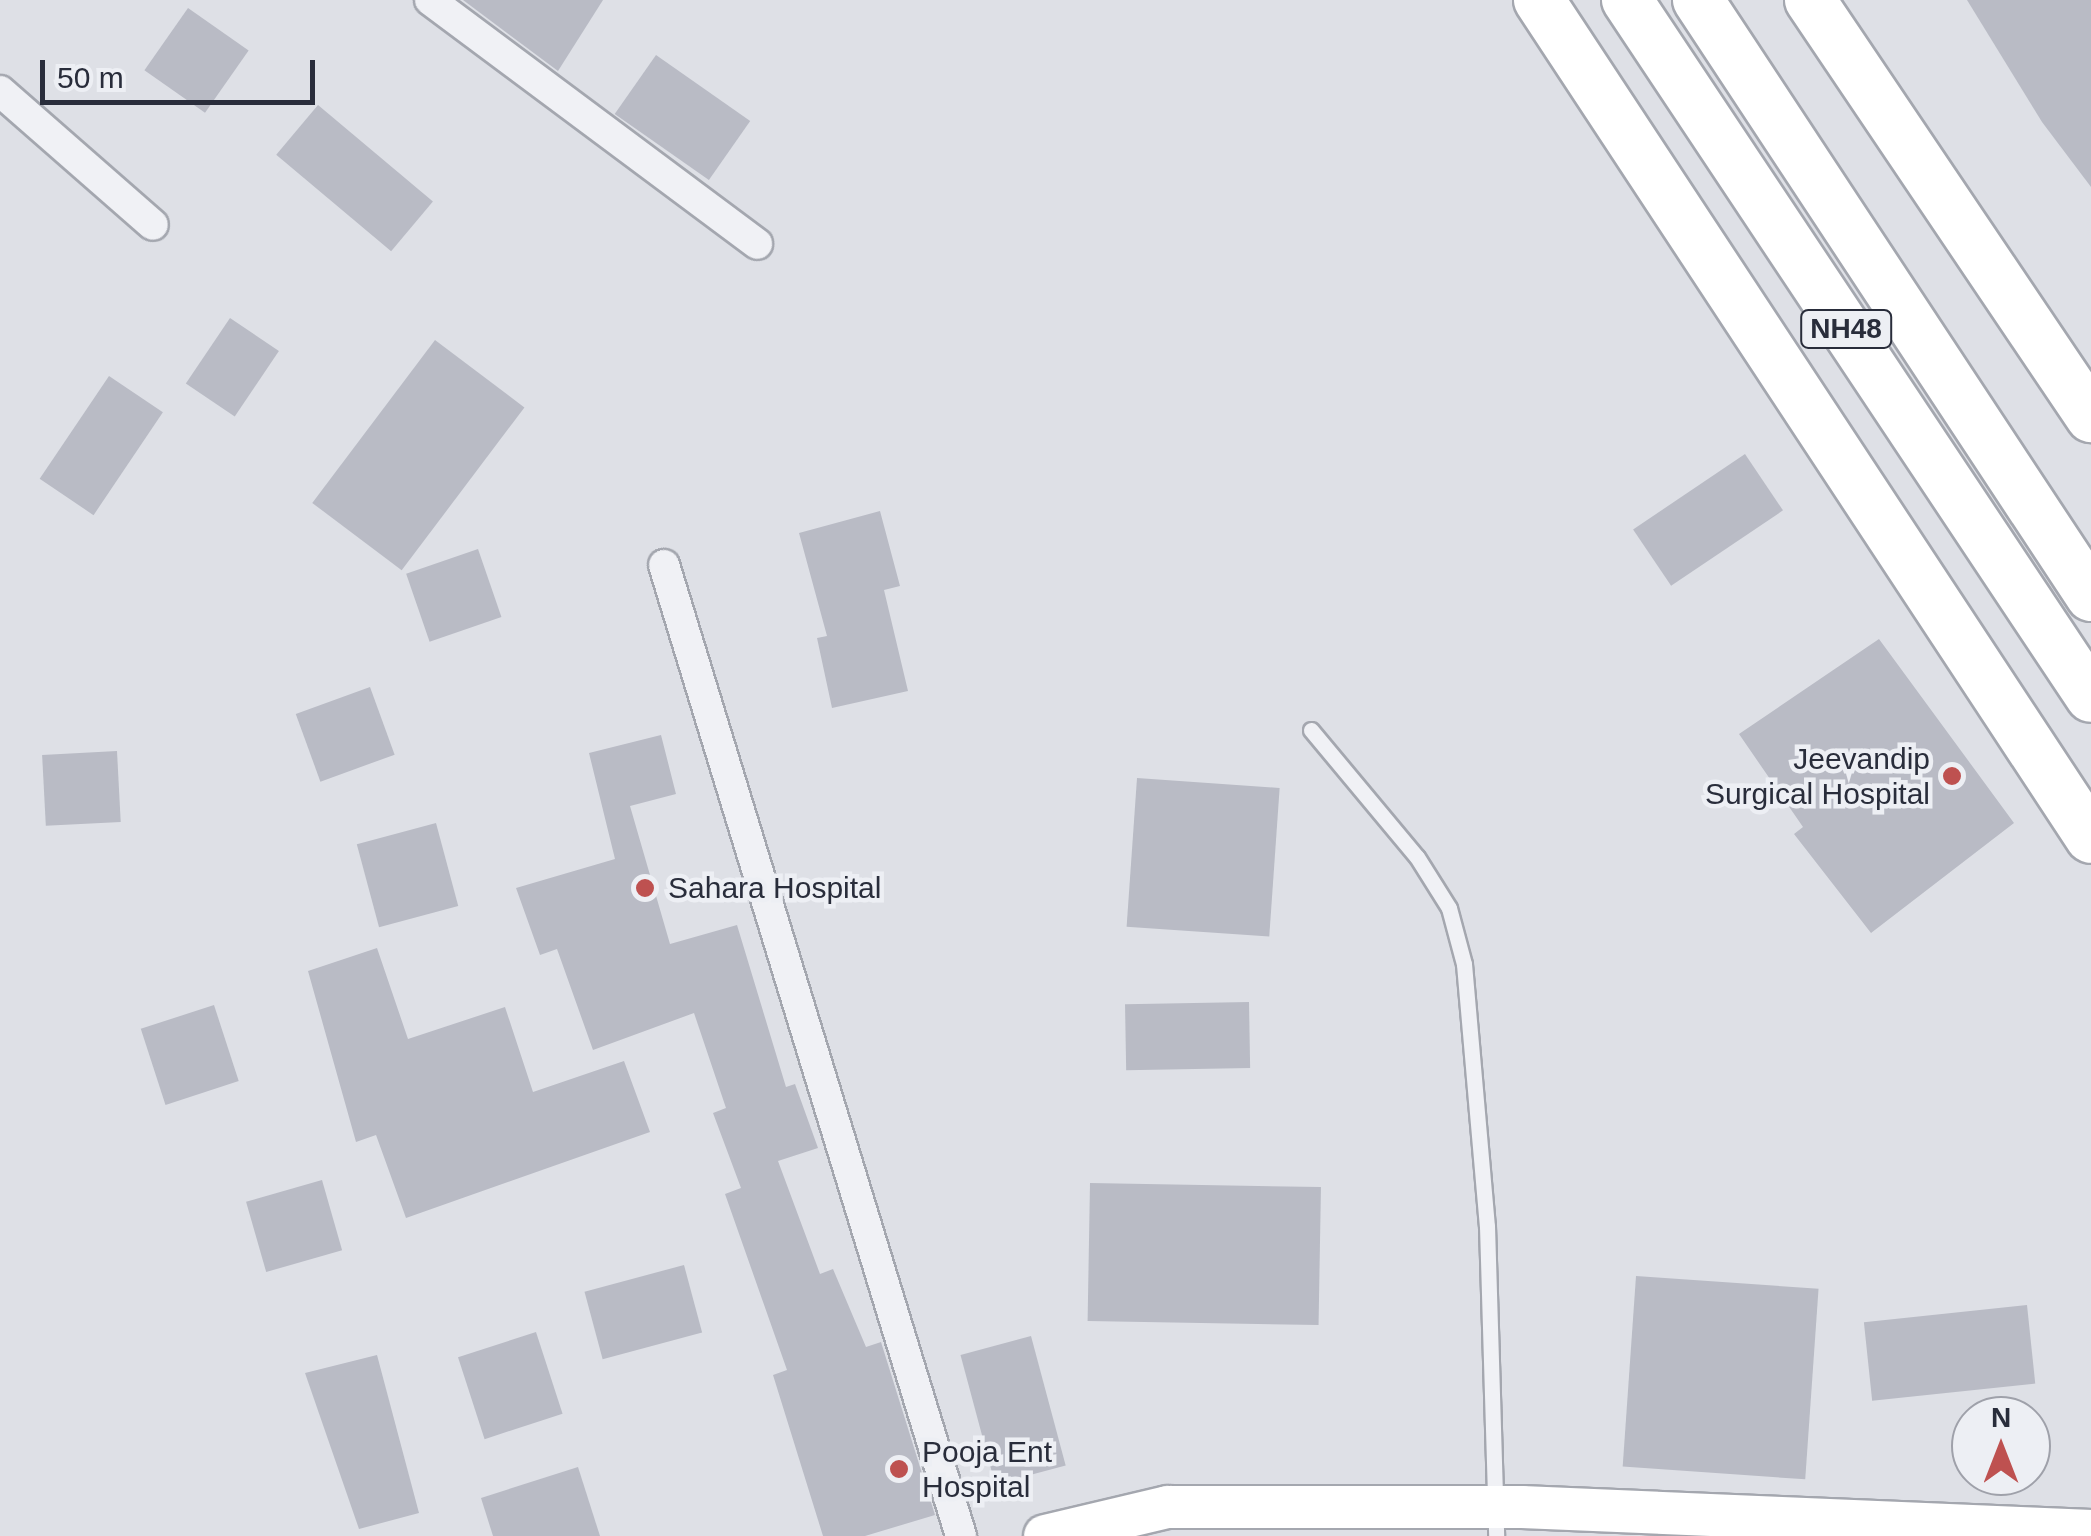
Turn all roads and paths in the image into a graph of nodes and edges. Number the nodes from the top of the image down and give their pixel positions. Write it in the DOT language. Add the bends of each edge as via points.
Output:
graph roads {
  1 [pos="430,0"];
  2 [pos="1539,0"];
  3 [pos="1627,0"];
  4 [pos="1698,0"];
  5 [pos="1810,0"];
  6 [pos="0,92"];
  7 [pos="154,225"];
  8 [pos="757,244"];
  9 [pos="2091,417"];
  10 [pos="664,565"];
  11 [pos="2091,596"];
  12 [pos="2078,678"];
  13 [pos="1312,730"];
  14 [pos="2091,838"];
  15 [pos="1496,1521"];
  16 [pos="2091,1530"];
  17 [pos="962,1536"];
  18 [pos="1045,1536"];
  1 -- 8 [label="street"];
  2 -- 14 [label="highway"];
  3 -- 12 [label="highway, NH48"];
  4 -- 11 [label="highway, NH48"];
  5 -- 9 [label="highway"];
  6 -- 7 [label="street"];
  10 -- 17 [label="street"];
  13 -- 15 [label="lane" via="1416,857 1449,908 1464,964 1486,1226"];
  15 -- 16 [label="main road"];
  15 -- 18 [label="main road" via="1168,1507"];
}
